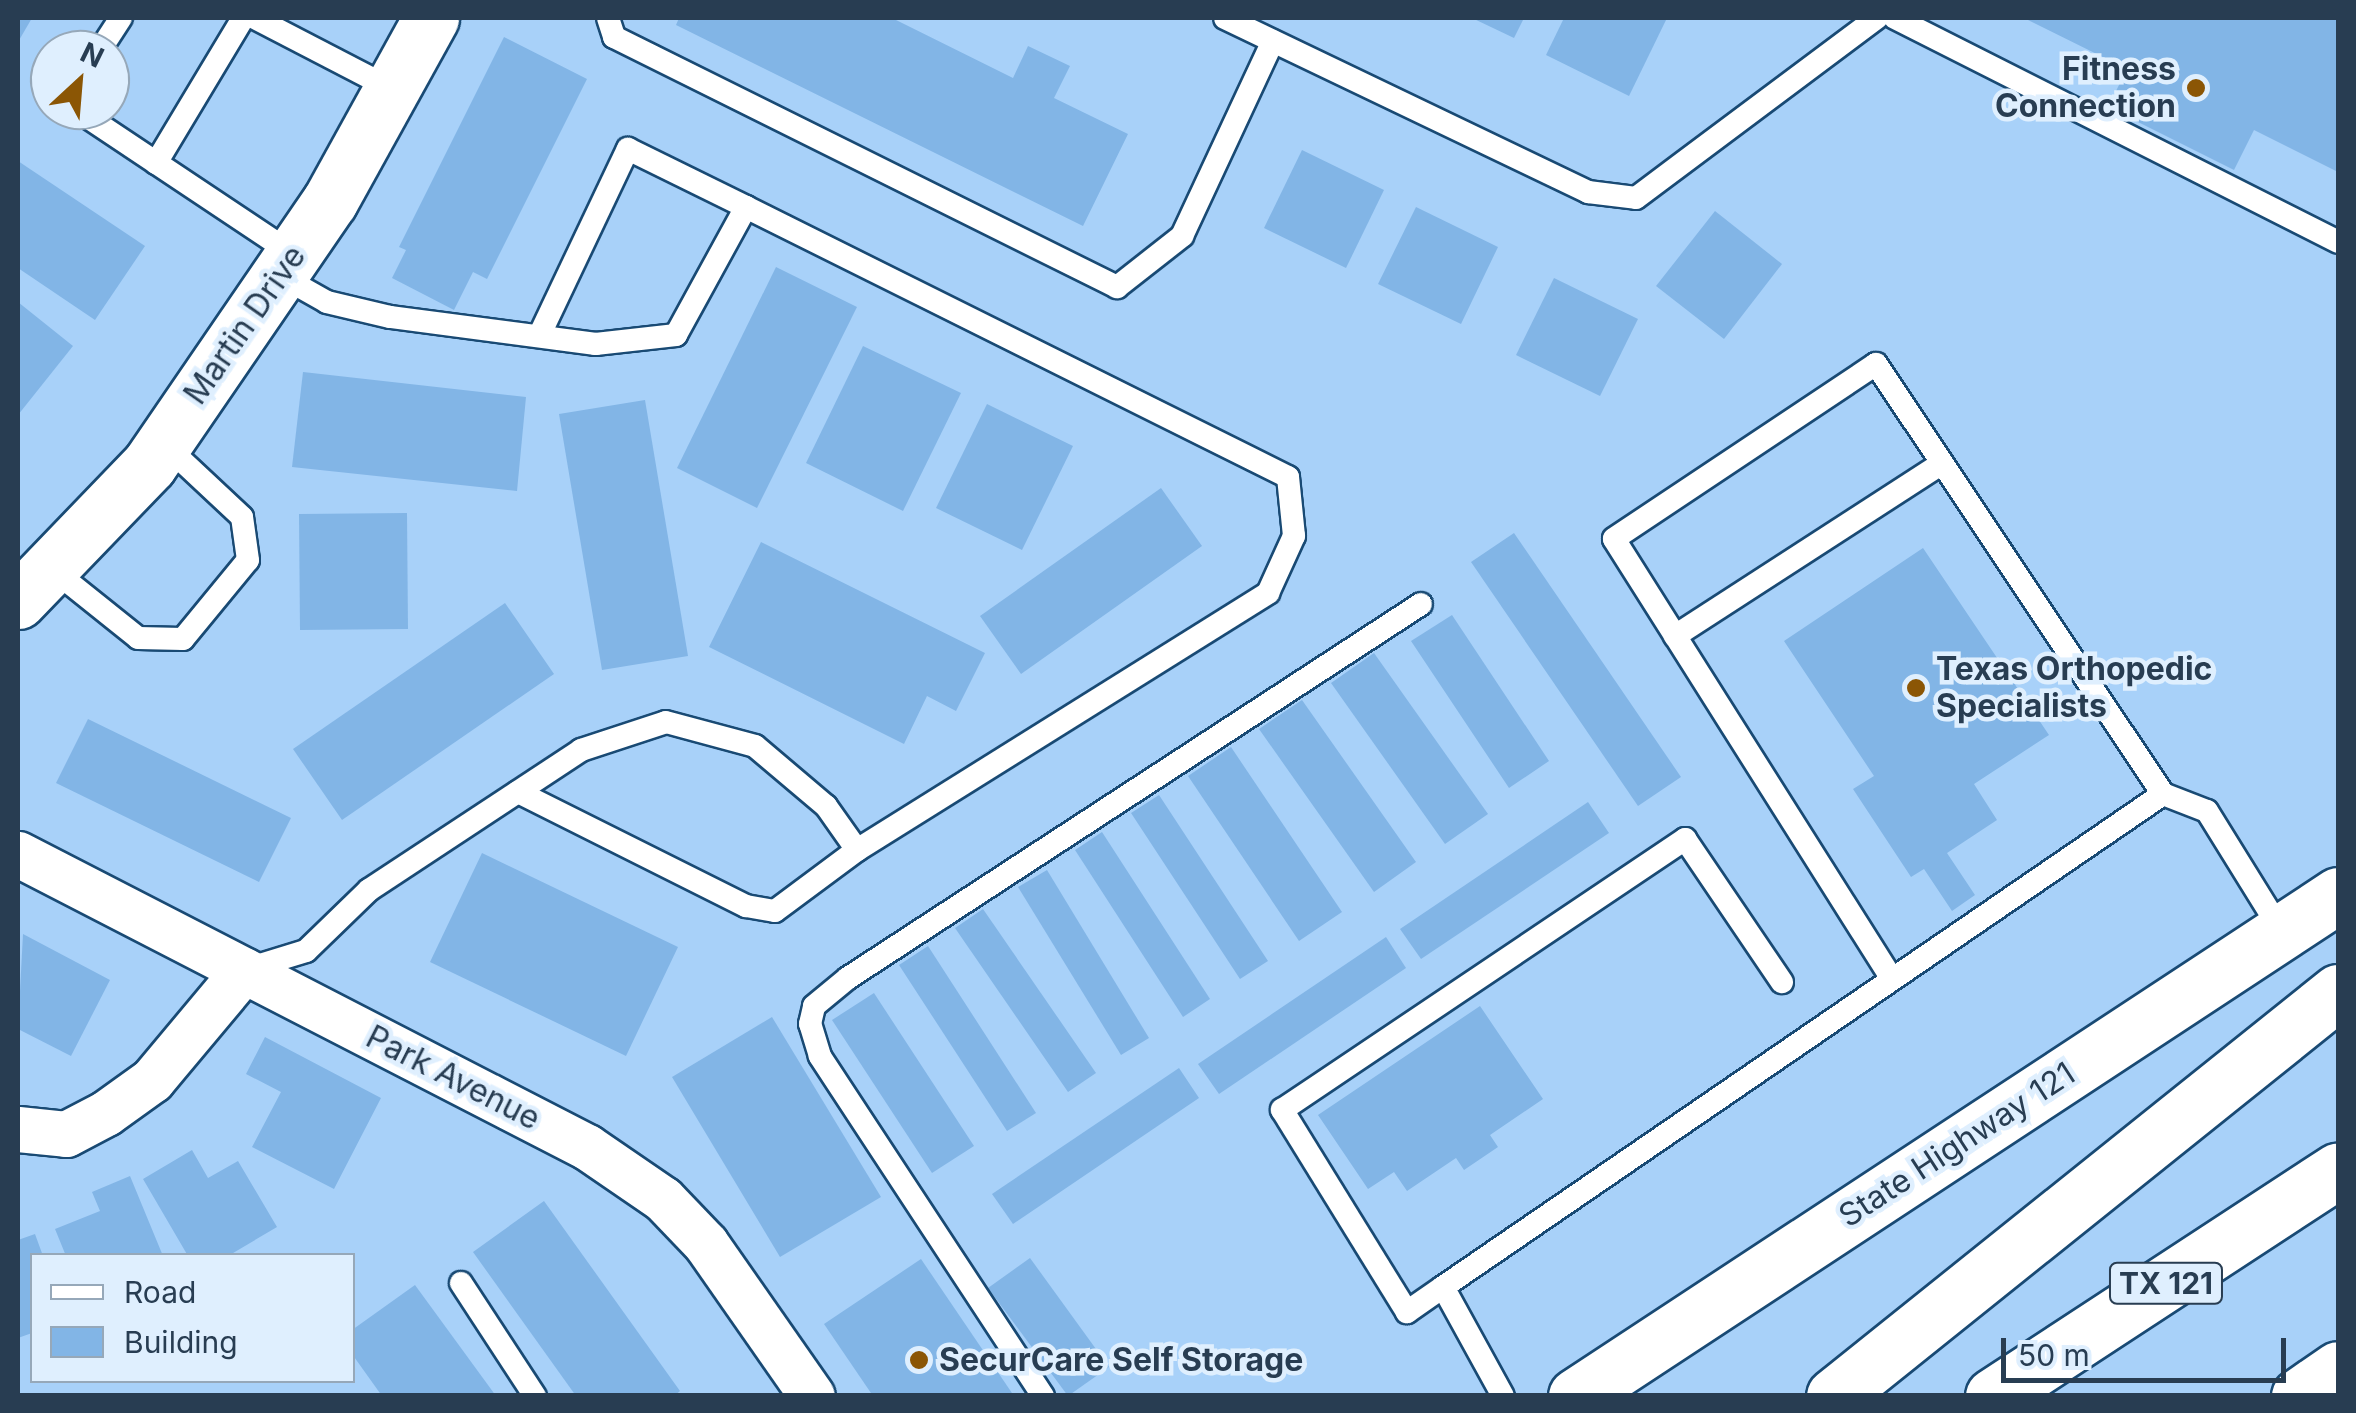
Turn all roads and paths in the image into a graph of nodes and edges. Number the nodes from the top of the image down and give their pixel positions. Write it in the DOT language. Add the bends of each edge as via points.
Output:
graph roads {
  1 [pos="243,18"];
  2 [pos="255,18"];
  3 [pos="431,18"];
  4 [pos="608,18"];
  5 [pos="1224,18"];
  6 [pos="1878,18"];
  7 [pos="1895,18"];
  8 [pos="1273,41"];
  9 [pos="392,89"];
  10 [pos="106,130"];
  11 [pos="156,163"];
  12 [pos="746,207"];
  13 [pos="2338,242"];
  14 [pos="286,264"];
  15 [pos="540,334"];
  16 [pos="163,444"];
  17 [pos="1942,463"];
  18 [pos="35,585"];
  19 [pos="1421,604"];
  20 [pos="1675,636"];
  21 [pos="518,792"];
  22 [pos="2163,794"];
  23 [pos="858,850"];
  24 [pos="18,854"];
  25 [pos="2338,895"];
  26 [pos="2282,932"];
  27 [pos="244,970"];
  28 [pos="1892,979"];
  29 [pos="1782,982"];
  30 [pos="2338,992"];
  31 [pos="18,1129"];
  32 [pos="2338,1170"];
  33 [pos="461,1283"];
  34 [pos="1442,1287"];
  35 [pos="2338,1370"];
  36 [pos="802,1392"];
  37 [pos="536,1396"];
  38 [pos="1042,1396"];
  39 [pos="1504,1396"];
  40 [pos="1576,1396"];
  41 [pos="1834,1396"];
  42 [pos="1993,1396"];
  43 [pos="2299,1396"];
  1 -- 11 [label="lane"];
  2 -- 9 [label="lane"];
  3 -- 9 [label="main road, Martin Drive"];
  4 -- 8 [label="lane" via="614,37 1117,287 1182,236"];
  5 -- 8 [label="lane"];
  6 -- 8 [label="lane" via="1636,198 1588,192"];
  7 -- 13 [label="lane"];
  9 -- 14 [label="main road, Martin Drive"];
  10 -- 11 [label="lane"];
  11 -- 14 [label="lane"];
  12 -- 15 [label="lane" via="676,335 596,344"];
  12 -- 15 [label="lane" via="628,149"];
  12 -- 23 [label="lane" via="1288,477 1294,536 1268,592"];
  14 -- 15 [label="lane" via="327,302 390,317"];
  14 -- 16 [label="main road, Martin Drive"];
  16 -- 18 [label="main road, Martin Drive"];
  16 -- 18 [label="lane" via="242,517 248,560 183,639 138,638"];
  17 -- 20 [label="lane"];
  17 -- 20 [label="lane" via="1876,364 1614,539"];
  17 -- 22 [label="lane"];
  19 -- 38 [label="lane" via="814,1006 810,1024 820,1056"];
  20 -- 28 [label="lane"];
  21 -- 23 [label="lane" via="746,906 775,911"];
  21 -- 23 [label="lane" via="581,750 666,722 755,746 826,806"];
  21 -- 27 [label="lane" via="370,890 306,951"];
  22 -- 26 [label="lane" via="2208,810"];
  22 -- 28 [label="lane"];
  24 -- 27 [label="street, Park Avenue"];
  25 -- 26 [label="main road, State Highway 121"];
  26 -- 40 [label="main road, State Highway 121"];
  27 -- 31 [label="street" via="152,1080 106,1113 66,1134"];
  27 -- 36 [label="street, Park Avenue" via="587,1148 664,1199 706,1244"];
  28 -- 34 [label="lane"];
  29 -- 34 [label="lane" via="1686,839 1282,1110 1407,1312"];
  30 -- 41 [label="main road"];
  32 -- 42 [label="main road, TX 121"];
  33 -- 37 [label="lane"];
  34 -- 39 [label="lane"];
  35 -- 43 [label="main road"];
}
